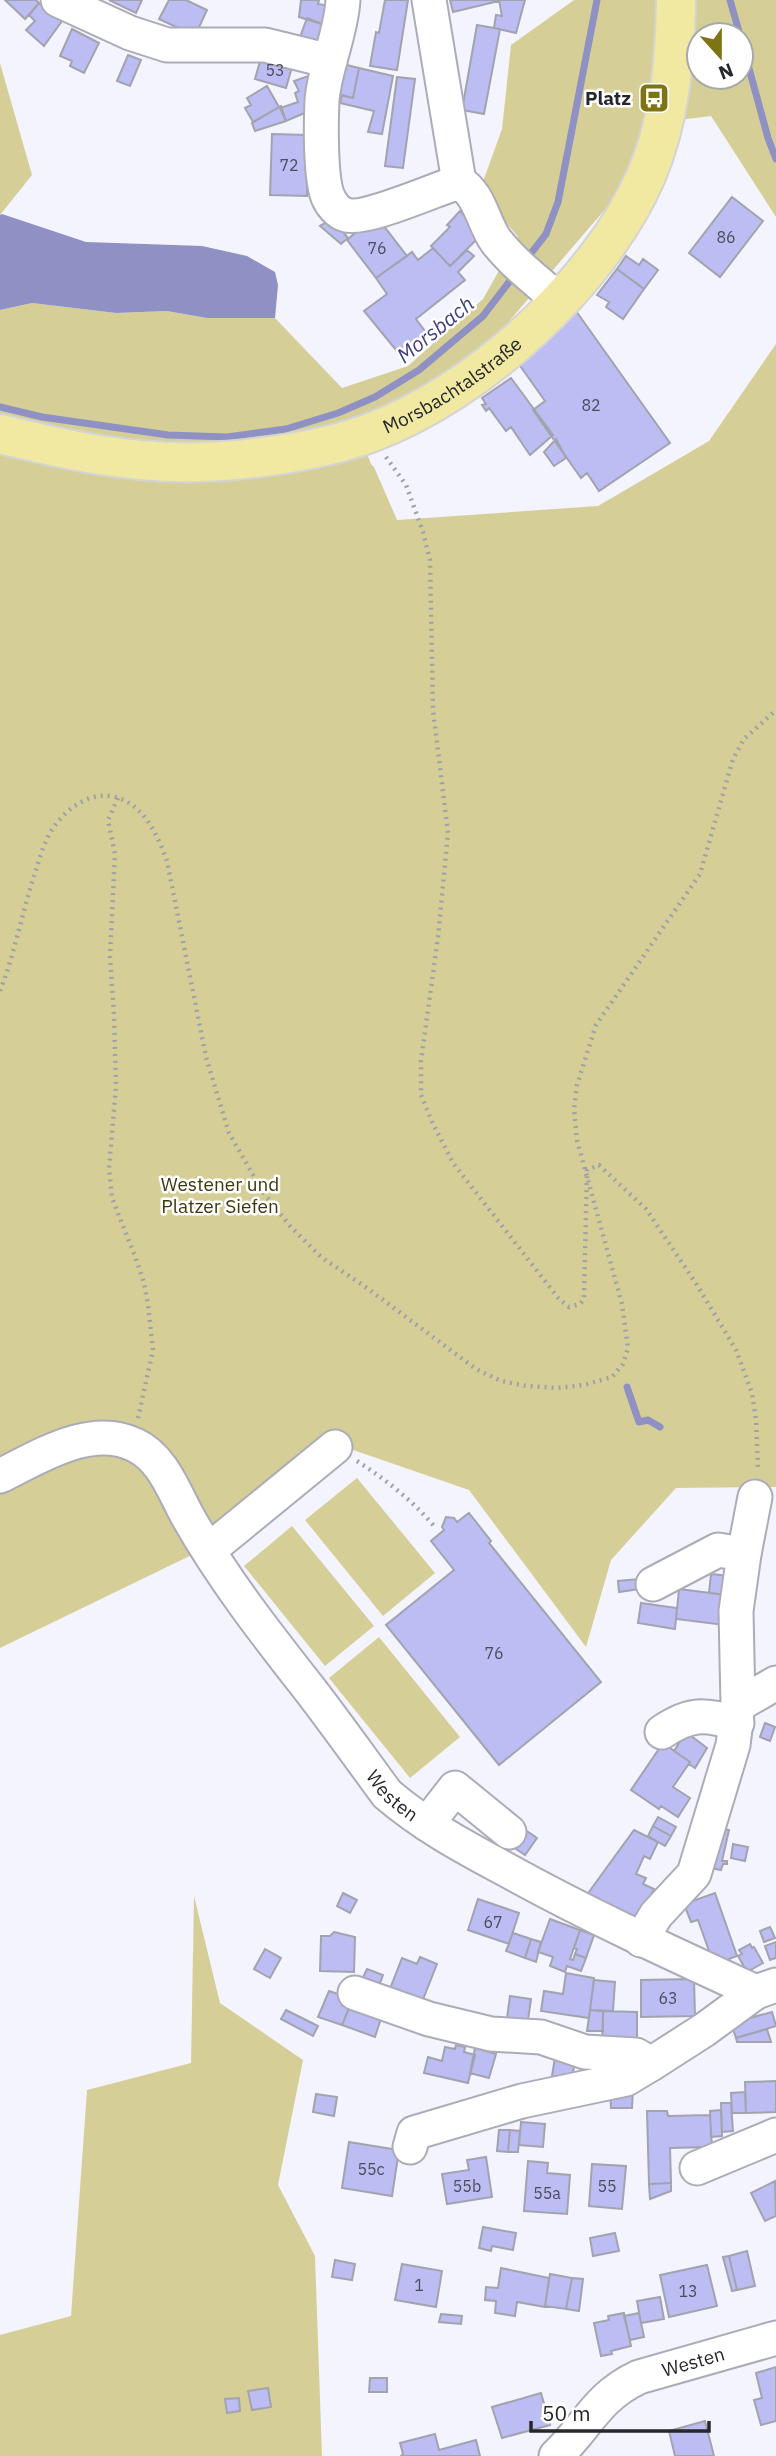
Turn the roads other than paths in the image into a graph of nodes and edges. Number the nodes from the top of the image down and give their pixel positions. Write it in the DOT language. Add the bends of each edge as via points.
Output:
graph roads {
  1 [pos="343,0"];
  2 [pos="429,0"];
  3 [pos="677,0"];
  4 [pos="64,2"];
  5 [pos="330,61"];
  6 [pos="459,182"];
  7 [pos="535,280"];
  8 [pos="0,434"];
  9 [pos="335,1447"];
  10 [pos="0,1476"];
  11 [pos="755,1497"];
  12 [pos="744,1553"];
  13 [pos="213,1558"];
  14 [pos="653,1584"];
  15 [pos="776,1683"];
  16 [pos="737,1714"];
  17 [pos="662,1732"];
  18 [pos="709,1762"];
  19 [pos="427,1824"];
  20 [pos="509,1832"];
  21 [pos="641,1940"];
  22 [pos="766,1988"];
  23 [pos="355,1993"];
  24 [pos="652,2064"];
  25 [pos="776,2135"];
  26 [pos="410,2147"];
  27 [pos="697,2168"];
  28 [pos="776,2338"];
  29 [pos="556,2456"];
  1 -- 5 [label="street"];
  2 -- 6 [label="street"];
  3 -- 7 [label="main road, Morsbachtalstraße" via="670,94 647,175 596,260"];
  4 -- 5 [label="street" via="167,45 265,45"];
  5 -- 6 [label="street" via="322,100 324,176 334,207 346,215 364,215"];
  6 -- 7 [label="street" via="469,188 495,239"];
  7 -- 8 [label="main road, Morsbachtalstraße" via="527,333 431,403 369,433 305,449 200,462 123,458"];
  9 -- 13 [label="street"];
  10 -- 13 [label="street, Westen" via="74,1442 98,1437 133,1443 148,1453 168,1478"];
  11 -- 12 [label="street"];
  12 -- 14 [label="street" via="718,1550"];
  12 -- 16 [label="street" via="736,1611"];
  13 -- 19 [label="street, Westen" via="387,1794"];
  15 -- 16 [label="street"];
  16 -- 17 [label="street" via="680,1720"];
  16 -- 18 [label="street"];
  16 -- 21 [label="street" via="733,1745 694,1874 656,1915"];
  19 -- 20 [label="street" via="455,1788"];
  19 -- 21 [label="street, Westen" via="545,1892"];
  21 -- 22 [label="street, Westen"];
  22 -- 24 [label="street, Westen"];
  23 -- 24 [label="street" via="429,2019 491,2034 541,2037 585,2052 636,2055"];
  24 -- 26 [label="street, Westen" via="626,2079 522,2101 414,2133"];
  25 -- 27 [label="street"];
  28 -- 29 [label="street, Westen" via="626,2383 613,2391"];
}
